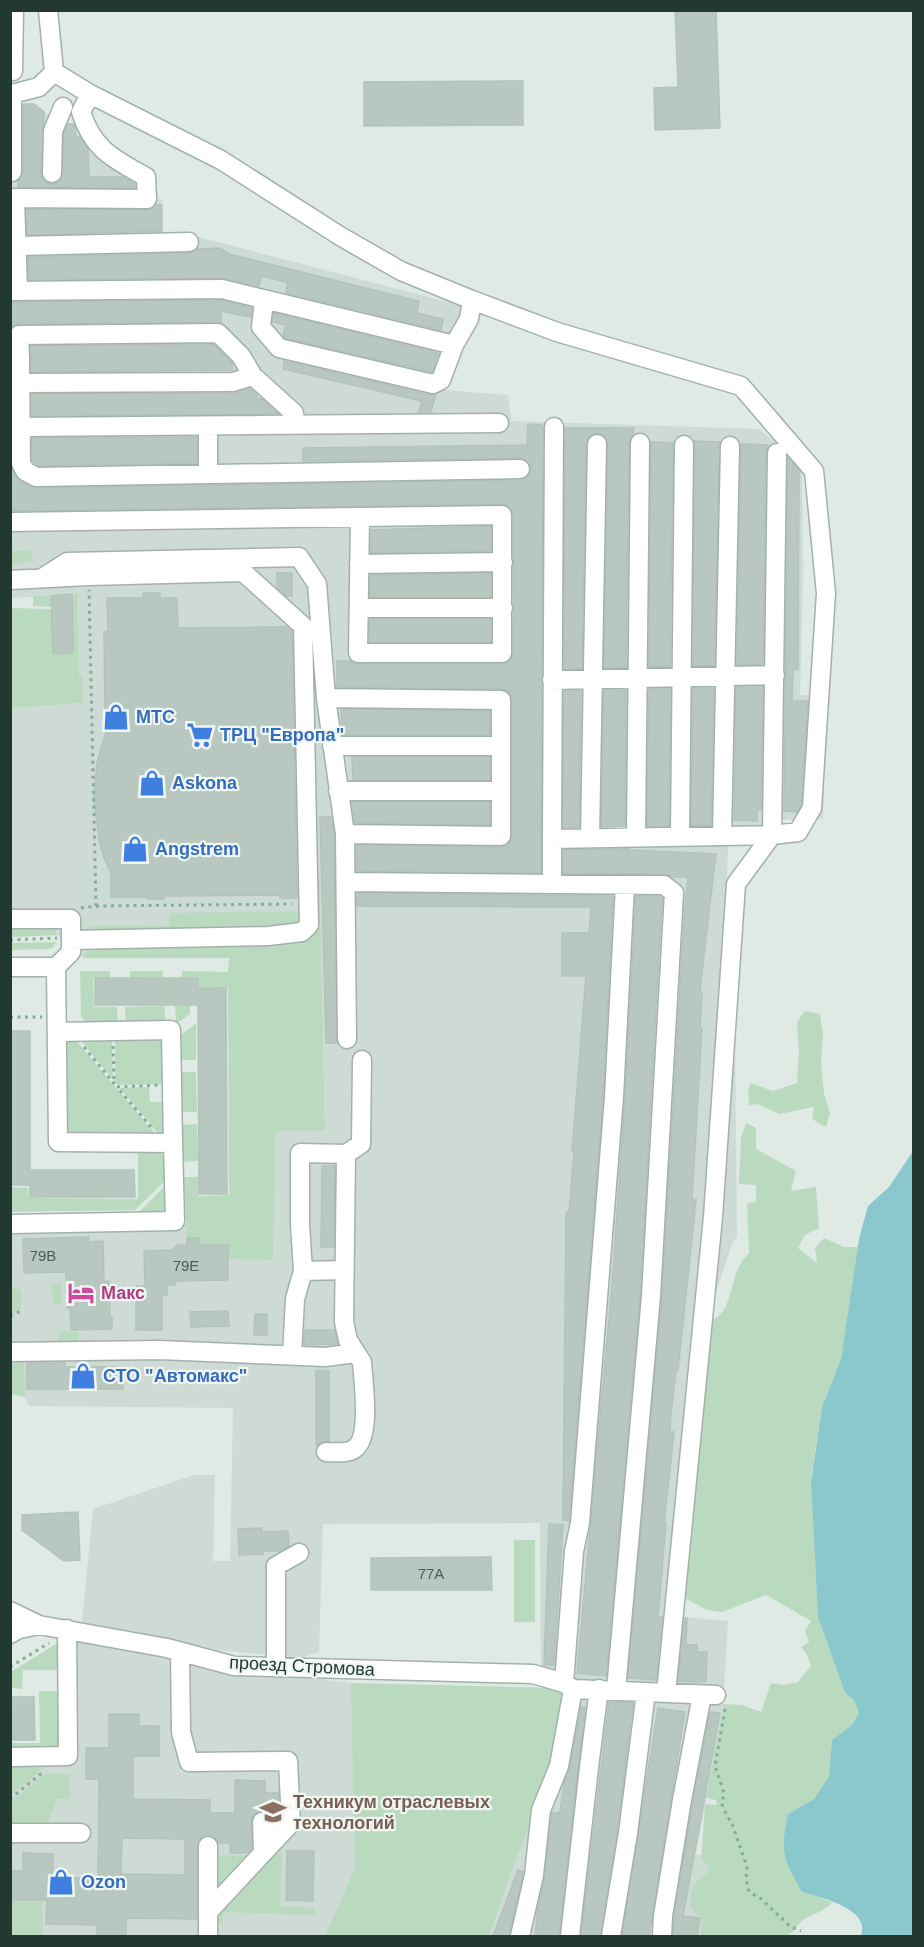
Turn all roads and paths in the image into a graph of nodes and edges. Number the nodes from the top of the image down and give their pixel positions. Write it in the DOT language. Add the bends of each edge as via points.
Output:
graph roads {
  1 [pos="14,10"];
  2 [pos="48,10"];
  3 [pos="13,70"];
  4 [pos="54,72"];
  5 [pos="39,87"];
  6 [pos="90,94"];
  7 [pos="72,109"];
  8 [pos="12,172"];
  9 [pos="52,173"];
  10 [pos="189,242"];
  11 [pos="16,246"];
  12 [pos="14,291"];
  13 [pos="264,300"];
  14 [pos="472,300"];
  15 [pos="454,345"];
  16 [pos="15,358"];
  17 [pos="253,376"];
  18 [pos="20,383"];
  19 [pos="499,423"];
  20 [pos="295,425"];
  21 [pos="208,426"];
  22 [pos="21,427"];
  23 [pos="554,427"];
  24 [pos="640,443"];
  25 [pos="597,444"];
  26 [pos="684,445"];
  27 [pos="730,446"];
  28 [pos="777,453"];
  29 [pos="520,469"];
  30 [pos="208,474"];
  31 [pos="360,517"];
  32 [pos="10,522"];
  33 [pos="503,562"];
  34 [pos="359,564"];
  35 [pos="88,576"];
  36 [pos="40,579"];
  37 [pos="10,580"];
  38 [pos="502,608"];
  39 [pos="359,609"];
  40 [pos="775,675"];
  41 [pos="725,676"];
  42 [pos="681,677"];
  43 [pos="637,678"];
  44 [pos="592,679"];
  45 [pos="552,680"];
  46 [pos="326,698"];
  47 [pos="332,746"];
  48 [pos="501,746"];
  49 [pos="338,791"];
  50 [pos="501,791"];
  51 [pos="345,834"];
  52 [pos="772,835"];
  53 [pos="722,836"];
  54 [pos="636,837"];
  55 [pos="681,837"];
  56 [pos="590,838"];
  57 [pos="552,839"];
  58 [pos="346,882"];
  59 [pos="552,884"];
  60 [pos="625,885"];
  61 [pos="297,903"];
  62 [pos="96,906"];
  63 [pos="81,908"];
  64 [pos="10,919"];
  65 [pos="71,939"];
  66 [pos="10,940"];
  67 [pos="10,967"];
  68 [pos="56,967"];
  69 [pos="10,1017"];
  70 [pos="61,1027"];
  71 [pos="113,1032"];
  72 [pos="347,1039"];
  73 [pos="362,1060"];
  74 [pos="114,1083"];
  75 [pos="172,1085"];
  76 [pos="117,1087"];
  77 [pos="169,1143"];
  78 [pos="346,1154"];
  79 [pos="10,1224"];
  80 [pos="344,1270"];
  81 [pos="303,1271"];
  82 [pos="23,1310"];
  83 [pos="10,1316"];
  84 [pos="10,1352"];
  85 [pos="356,1353"];
  86 [pos="292,1355"];
  87 [pos="326,1452"];
  88 [pos="299,1553"];
  89 [pos="10,1611"];
  90 [pos="44,1625"];
  91 [pos="67,1629"];
  92 [pos="10,1634"];
  93 [pos="180,1652"];
  94 [pos="10,1667"];
  95 [pos="276,1667"];
  96 [pos="569,1686"];
  97 [pos="608,1690"];
  98 [pos="646,1692"];
  99 [pos="666,1693"];
  100 [pos="709,1695"];
  101 [pos="62,1756"];
  102 [pos="10,1757"];
  103 [pos="10,1799"];
  104 [pos="10,1833"];
  105 [pos="81,1833"];
  106 [pos="208,1846"];
  107 [pos="208,1912"];
  108 [pos="801,1931"];
  109 [pos="208,1936"];
  110 [pos="520,1936"];
  111 [pos="570,1936"];
  112 [pos="611,1936"];
  113 [pos="662,1936"];
  1 -- 3 [label="street"];
  2 -- 4 [label="street"];
  4 -- 5 [label="street"];
  4 -- 6 [label="street"];
  5 -- 7 [label="street"];
  5 -- 8 [label="street" via="12,94"];
  6 -- 7 [label="street"];
  6 -- 14 [label="street" via="221,160 401,271"];
  7 -- 9 [label="street" via="53,131"];
  7 -- 11 [label="street" via="107,155 146,177 147,199 15,198"];
  10 -- 11 [label="street"];
  11 -- 12 [label="street"];
  12 -- 13 [label="street" via="222,289"];
  13 -- 15 [label="street"];
  13 -- 15 [label="street" via="261,327 279,348 433,384 441,380"];
  14 -- 15 [label="street" via="469,319"];
  14 -- 52 [label="street" via="557,332 741,386 814,471 826,593 812,808 798,832"];
  16 -- 17 [label="street" via="19,335 218,333 241,356"];
  16 -- 18 [label="street"];
  17 -- 18 [label="street" via="233,382"];
  17 -- 20 [label="street" via="294,413"];
  18 -- 22 [label="street"];
  19 -- 20 [label="street"];
  20 -- 21 [label="street"];
  21 -- 22 [label="street"];
  21 -- 30 [label="street"];
  22 -- 30 [label="street" via="21,463 25,471 36,477"];
  23 -- 45 [label="street"];
  24 -- 43 [label="street"];
  25 -- 44 [label="street"];
  26 -- 42 [label="street"];
  27 -- 41 [label="street"];
  28 -- 40 [label="street"];
  29 -- 30 [label="street"];
  31 -- 32 [label="street"];
  31 -- 33 [label="street" via="502,515"];
  31 -- 34 [label="street"];
  33 -- 34 [label="street"];
  33 -- 38 [label="street"];
  34 -- 39 [label="street"];
  35 -- 36 [label="street"];
  35 -- 62 [label="path"];
  35 -- 65 [label="street" via="243,572 303,626 311,921 302,932 287,934"];
  36 -- 37 [label="street"];
  36 -- 46 [label="street" via="67,562 299,557 317,584"];
  38 -- 39 [label="street"];
  38 -- 39 [label="street" via="502,653 358,653"];
  40 -- 41 [label="street"];
  40 -- 52 [label="street"];
  41 -- 42 [label="street"];
  41 -- 53 [label="street"];
  42 -- 43 [label="street"];
  42 -- 55 [label="street"];
  43 -- 44 [label="street"];
  43 -- 54 [label="street"];
  44 -- 45 [label="street"];
  44 -- 56 [label="street"];
  45 -- 57 [label="street"];
  46 -- 47 [label="street"];
  46 -- 48 [label="street" via="501,700"];
  47 -- 48 [label="street"];
  47 -- 49 [label="street"];
  48 -- 50 [label="street"];
  49 -- 50 [label="street"];
  49 -- 51 [label="street"];
  50 -- 51 [label="street" via="501,836"];
  51 -- 58 [label="street"];
  52 -- 53 [label="street"];
  52 -- 99 [label="street" via="736,884 713,1217"];
  53 -- 55 [label="street"];
  54 -- 55 [label="street"];
  54 -- 56 [label="street"];
  56 -- 57 [label="street"];
  57 -- 59 [label="street"];
  58 -- 59 [label="street"];
  58 -- 72 [label="street"];
  59 -- 60 [label="street"];
  60 -- 96 [label="street" via="614,1097 580,1523 574,1551"];
  60 -- 97 [label="street" via="664,885 674,893 651,1296"];
  61 -- 62 [label="path"];
  62 -- 63 [label="path"];
  64 -- 65 [label="street" via="71,919"];
  65 -- 66 [label="path"];
  65 -- 68 [label="street" via="71,952"];
  67 -- 68 [label="street"];
  68 -- 70 [label="street"];
  69 -- 70 [label="path"];
  70 -- 71 [label="street"];
  70 -- 74 [label="path"];
  70 -- 77 [label="street" via="58,1142"];
  71 -- 74 [label="path"];
  71 -- 75 [label="street" via="171,1030"];
  73 -- 78 [label="street" via="361,1144"];
  74 -- 76 [label="path"];
  75 -- 76 [label="path"];
  75 -- 77 [label="street"];
  76 -- 77 [label="path"];
  77 -- 79 [label="street" via="175,1221"];
  78 -- 80 [label="street"];
  78 -- 81 [label="street" via="300,1153"];
  80 -- 81 [label="street"];
  80 -- 85 [label="street" via="344,1322"];
  81 -- 86 [label="street" via="295,1299"];
  82 -- 83 [label="path"];
  84 -- 86 [label="street" via="159,1350"];
  85 -- 86 [label="street"];
  85 -- 87 [label="street" via="362,1362 365,1428 353,1450"];
  88 -- 95 [label="street" via="276,1566"];
  89 -- 90 [label="street"];
  90 -- 91 [label="street, проезд Стромова"];
  90 -- 92 [label="street"];
  90 -- 94 [label="path" via="49,1644"];
  91 -- 93 [label="street, проезд Стромова"];
  91 -- 101 [label="street" via="69,1756"];
  93 -- 95 [label="street, проезд Стромова" via="234,1666"];
  93 -- 107 [label="street" via="181,1732 189,1762 288,1761 291,1823"];
  95 -- 96 [label="street, проезд Стромова" via="533,1674"];
  96 -- 97 [label="street, проезд Стромова"];
  96 -- 110 [label="street" via="559,1766 541,1810 534,1875"];
  97 -- 98 [label="street, проезд Стромова"];
  97 -- 111 [label="street" via="590,1759"];
  98 -- 99 [label="street, проезд Стромова"];
  98 -- 112 [label="street"];
  99 -- 100 [label="street, проезд Стромова"];
  100 -- 108 [label="path" via="725,1699 715,1766 724,1793 722,1804 747,1867 748,1889 791,1927"];
  100 -- 113 [label="street" via="682,1800"];
  101 -- 102 [label="street"];
  101 -- 103 [label="path"];
  104 -- 105 [label="street"];
  106 -- 107 [label="street"];
  107 -- 109 [label="street"];
}
